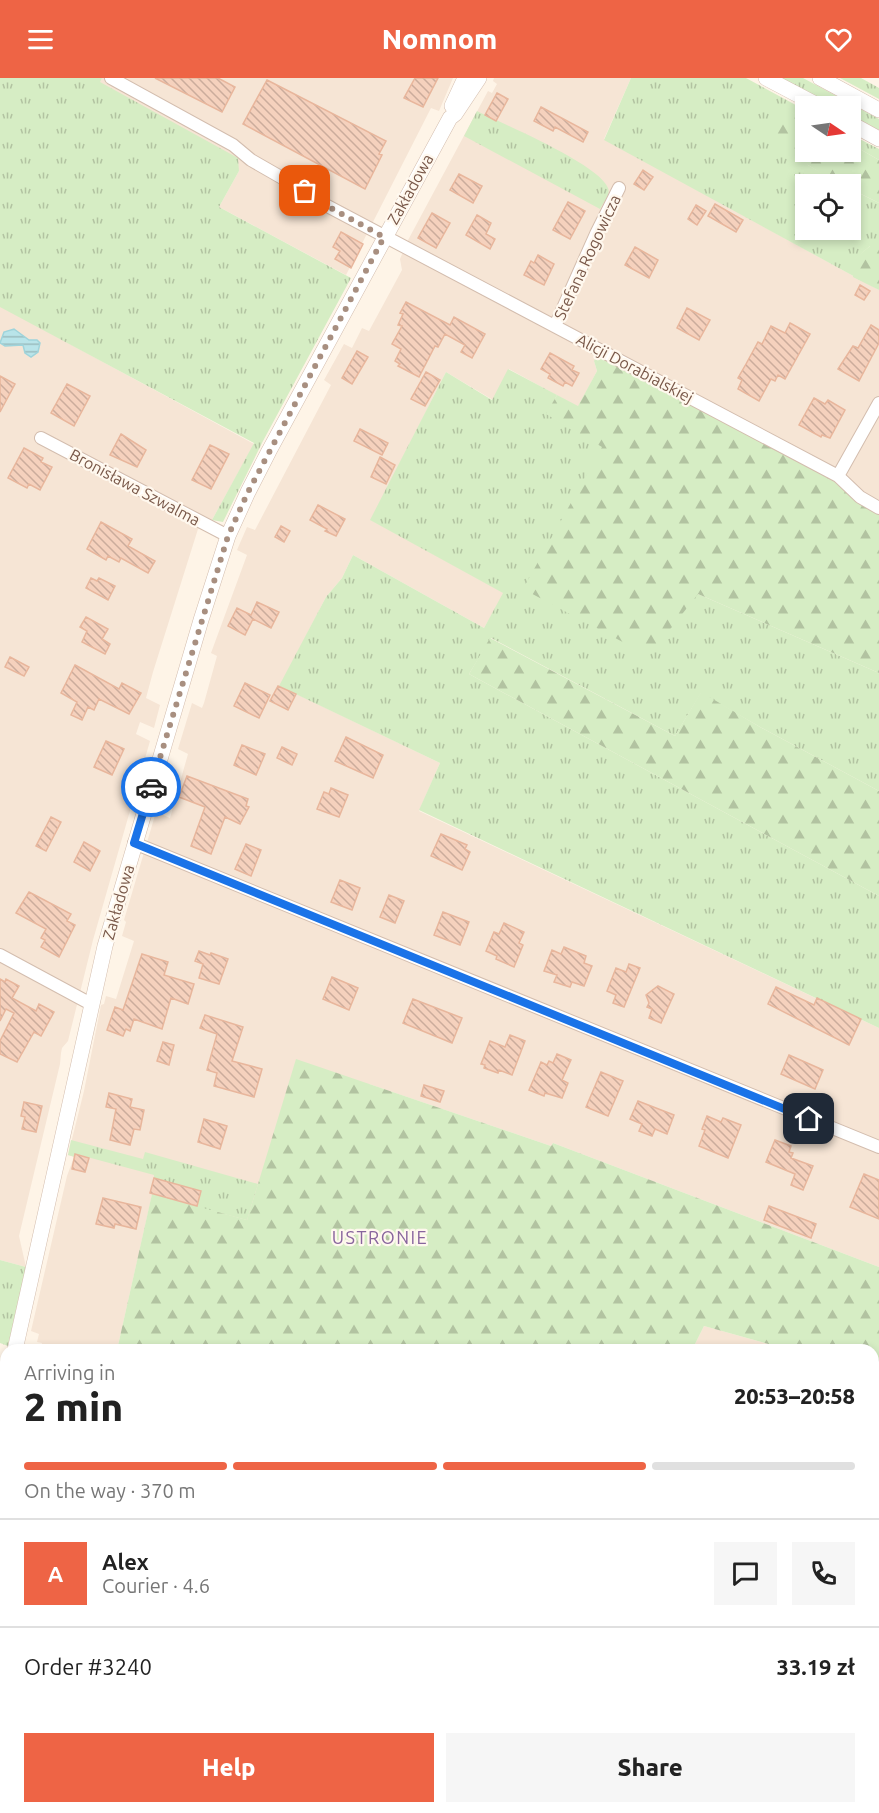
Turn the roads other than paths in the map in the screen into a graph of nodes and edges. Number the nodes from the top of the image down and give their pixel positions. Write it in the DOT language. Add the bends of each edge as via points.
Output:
graph roads {
  1 [pos="111,78"];
  2 [pos="465,78"];
  3 [pos="479,78"];
  4 [pos="766,78"];
  5 [pos="820,78"];
  6 [pos="800,96"];
  7 [pos="879,110"];
  8 [pos="450,118"];
  9 [pos="861,129"];
  10 [pos="879,139"];
  11 [pos="619,188"];
  12 [pos="384,237"];
  13 [pos="555,326"];
  14 [pos="879,403"];
  15 [pos="41,438"];
  16 [pos="838,476"];
  17 [pos="879,508"];
  18 [pos="228,536"];
  19 [pos="134,843"];
  20 [pos="0,956"];
  21 [pos="91,1004"];
  22 [pos="879,1147"];
  23 [pos="16,1344"];
  1 -- 12 [label="street, Alicji Dorabialskiej" via="233,145 250,160"];
  2 -- 8 [label="street, Zakładowa"];
  3 -- 8 [label="street, Zakładowa"];
  4 -- 6 [label="street"];
  5 -- 7 [label="street"];
  8 -- 12 [label="street, Zakładowa"];
  9 -- 10 [label="street"];
  11 -- 13 [label="street, Stefana Rogowicza"];
  12 -- 13 [label="street, Alicji Dorabialskiej"];
  12 -- 18 [label="street, Zakładowa"];
  13 -- 16 [label="street, Alicji Dorabialskiej"];
  14 -- 16 [label="street"];
  15 -- 18 [label="street, Bronisława Szwalma"];
  16 -- 17 [label="street, Alicji Dorabialskiej"];
  18 -- 19 [label="street, Zakładowa"];
  19 -- 21 [label="street, Zakładowa"];
  19 -- 22 [label="street"];
  20 -- 21 [label="street"];
  21 -- 23 [label="street, Zakładowa"];
}
